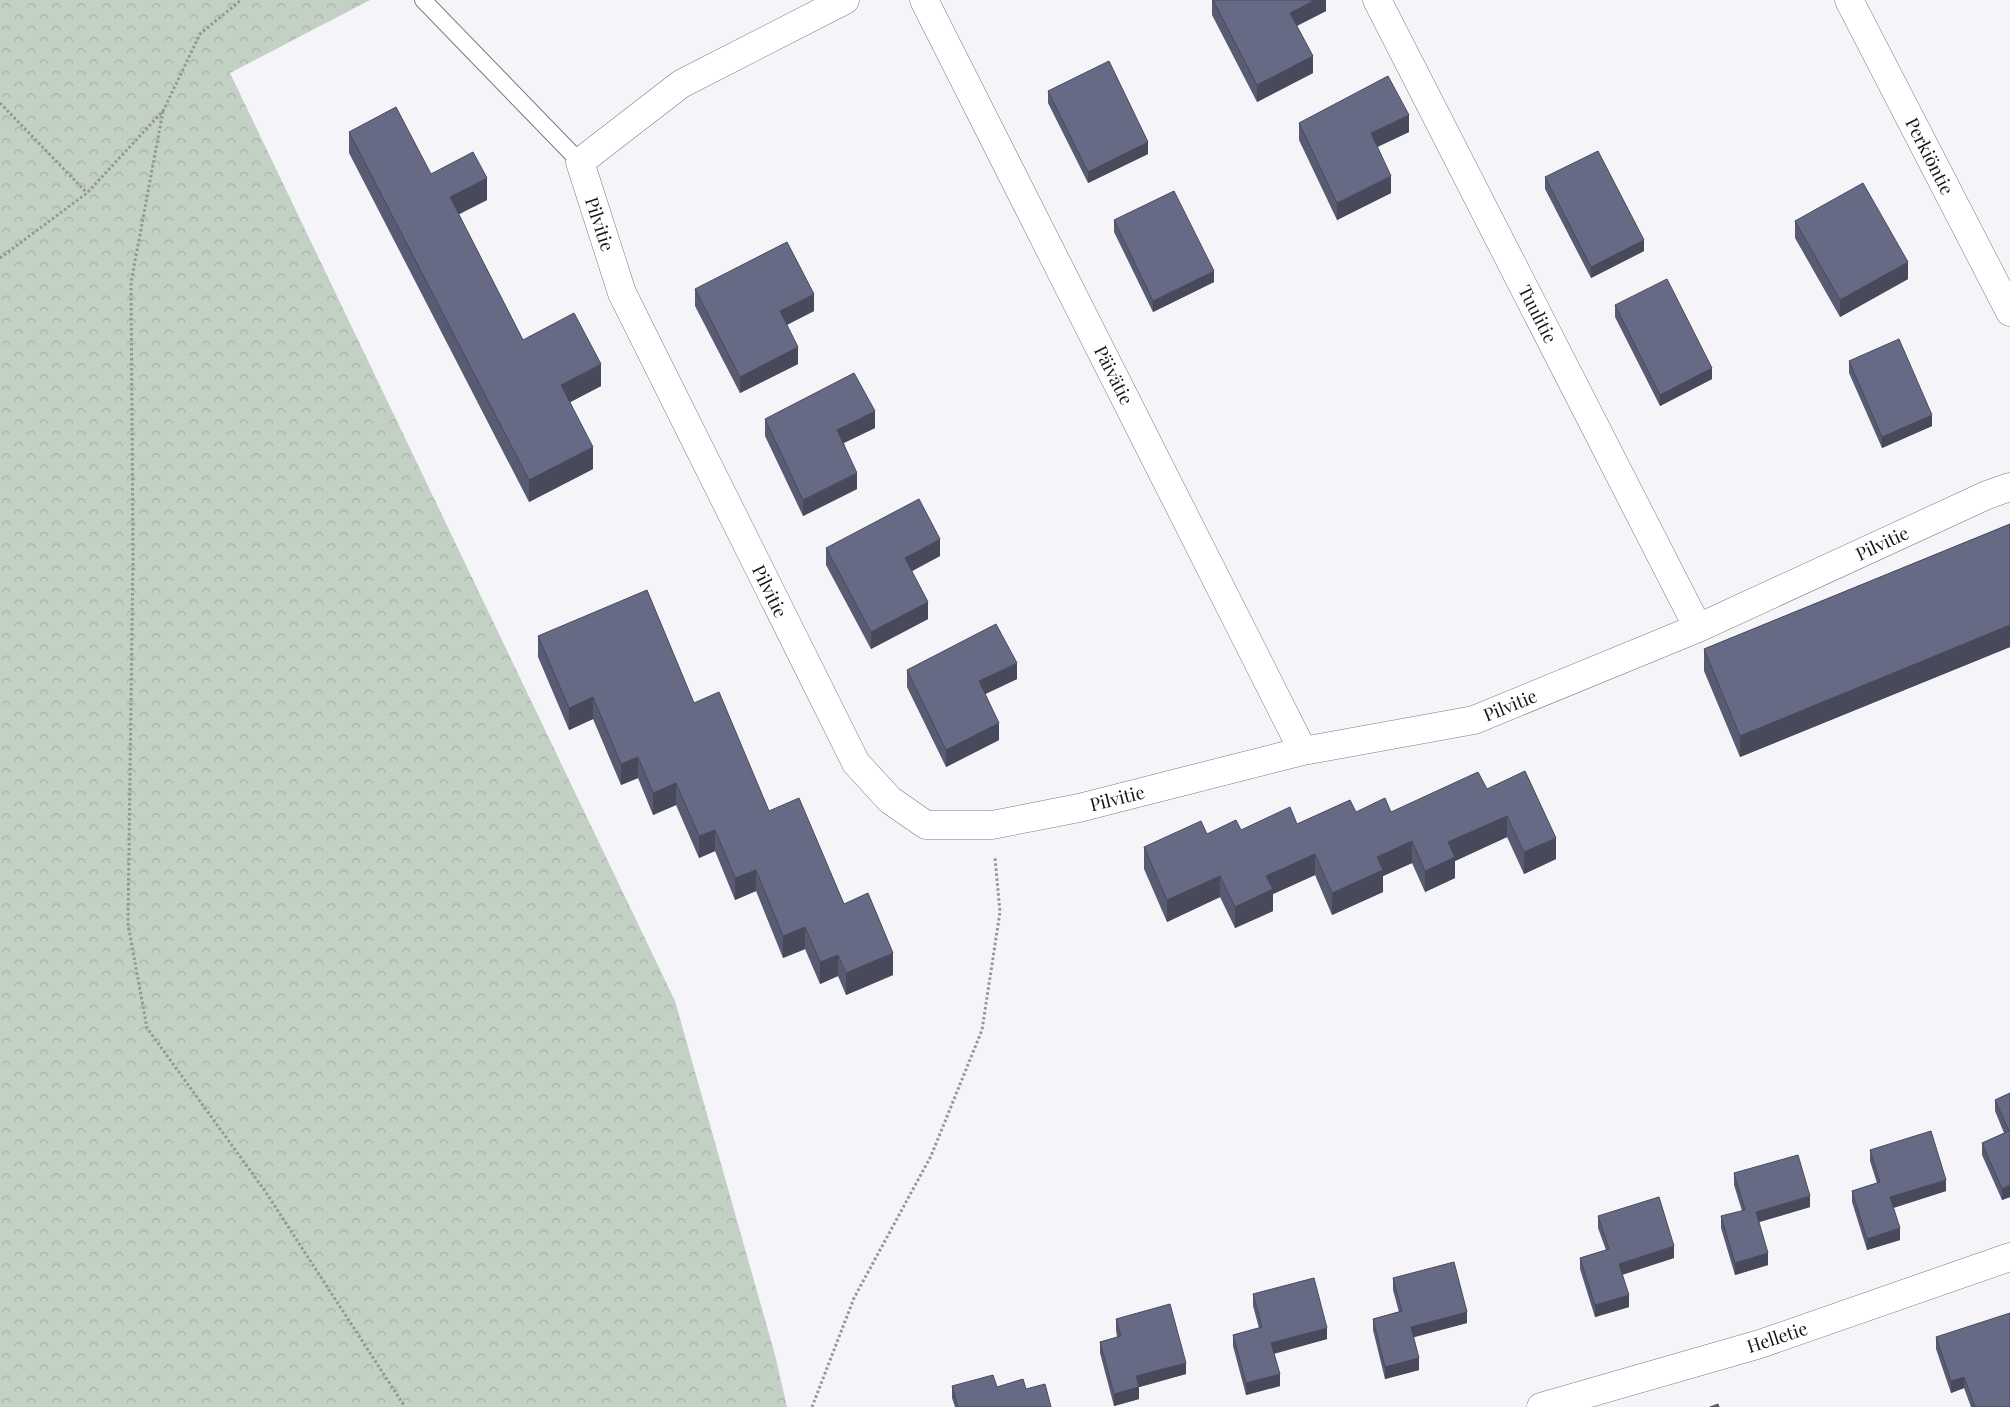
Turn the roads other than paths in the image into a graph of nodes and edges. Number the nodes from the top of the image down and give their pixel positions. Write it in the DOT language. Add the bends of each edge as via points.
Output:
graph roads {
  1 [pos="423,0"];
  2 [pos="845,0"];
  3 [pos="924,0"];
  4 [pos="1377,0"];
  5 [pos="1849,0"];
  6 [pos="580,162"];
  7 [pos="2010,312"];
  8 [pos="2010,487"];
  9 [pos="1698,628"];
  10 [pos="1303,751"];
  11 [pos="2010,1257"];
  12 [pos="1573,1403"];
  13 [pos="1541,1407"];
  1 -- 6 [label="lane, Pilvitie"];
  2 -- 6 [label="street" via="681,84"];
  3 -- 10 [label="street, Päivätie"];
  4 -- 9 [label="street, Tuulitie"];
  5 -- 7 [label="street, Perkiöntie"];
  6 -- 10 [label="street, Pilvitie" via="622,293 856,763 890,800 926,825 992,825 1079,808"];
  8 -- 9 [label="street, Pilvitie"];
  9 -- 10 [label="street, Pilvitie" via="1474,720"];
  11 -- 12 [label="street, Helletie" via="1760,1344"];
  12 -- 13 [label="street, Helletie"];
}
